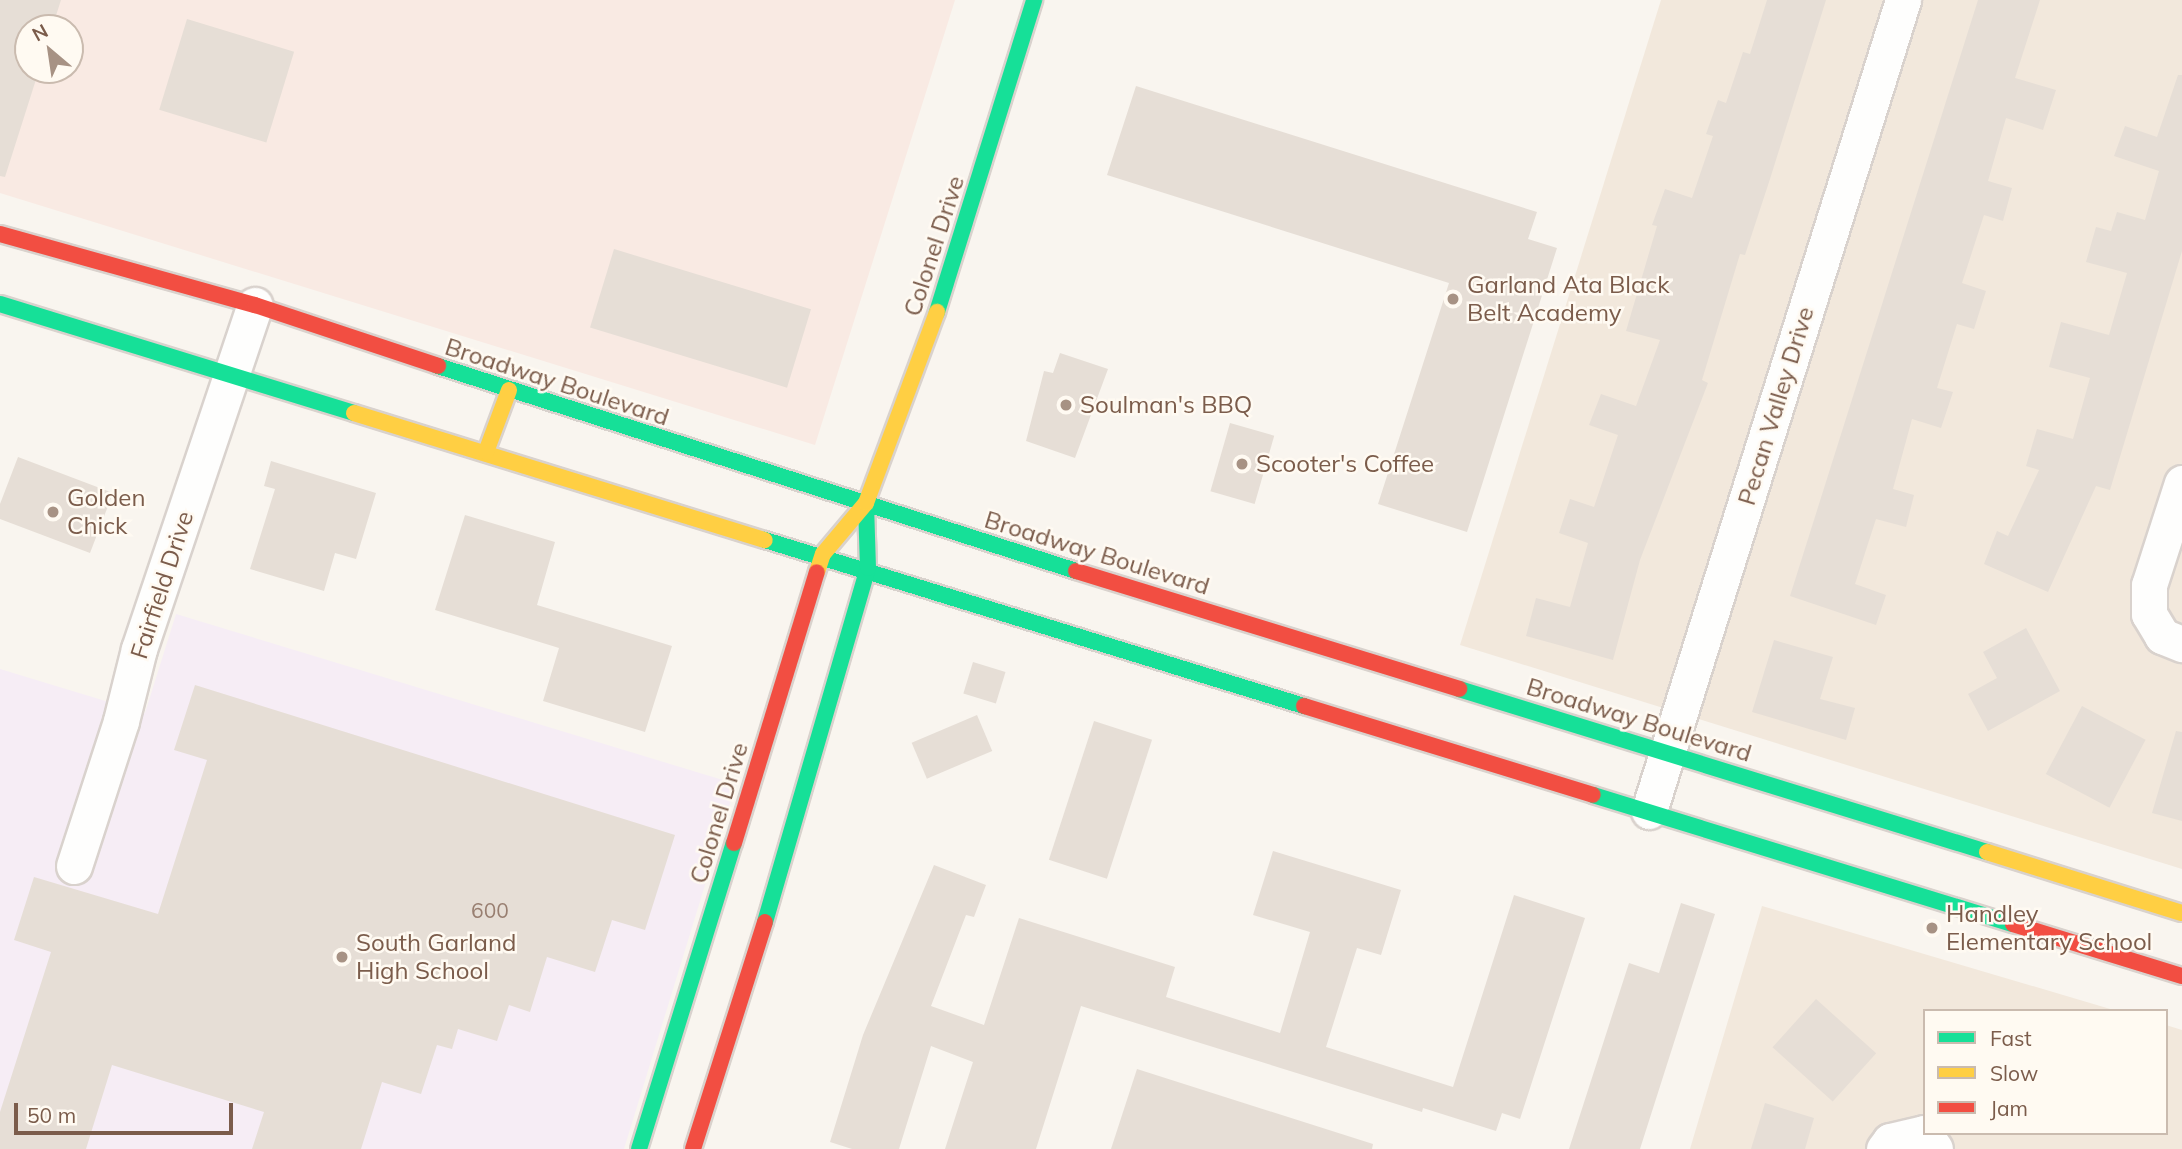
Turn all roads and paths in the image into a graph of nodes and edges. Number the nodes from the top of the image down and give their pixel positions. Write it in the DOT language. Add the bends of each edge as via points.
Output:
graph roads {
  1 [pos="1034,0"];
  2 [pos="1903,0"];
  3 [pos="0,234"];
  4 [pos="0,304"];
  5 [pos="255,305"];
  6 [pos="233,375"];
  7 [pos="509,390"];
  8 [pos="486,452"];
  9 [pos="2182,483"];
  10 [pos="866,503"];
  11 [pos="823,554"];
  12 [pos="869,568"];
  13 [pos="1260,627"];
  14 [pos="2182,644"];
  15 [pos="1252,650"];
  16 [pos="1667,753"];
  17 [pos="1649,811"];
  18 [pos="74,866"];
  19 [pos="2182,913"];
  20 [pos="2182,976"];
  21 [pos="1923,1133"];
  22 [pos="639,1149"];
  23 [pos="693,1149"];
  24 [pos="1885,1149"];
  1 -- 10 [label="main road, Colonel Drive" via="935,318"];
  2 -- 16 [label="street, Pecan Valley Drive"];
  3 -- 5 [label="main road, Broadway Boulevard"];
  4 -- 6 [label="main road"];
  5 -- 6 [label="street, Fairfield Drive"];
  5 -- 7 [label="main road, Broadway Boulevard"];
  6 -- 8 [label="main road"];
  6 -- 18 [label="street, Fairfield Drive" via="139,649 121,722"];
  7 -- 8 [label="main road"];
  7 -- 10 [label="main road, Broadway Boulevard"];
  8 -- 11 [label="main road"];
  9 -- 14 [label="street" via="2150,585 2149,614 2162,636"];
  10 -- 11 [label="main road, Colonel Drive"];
  10 -- 12 [label="main road, Colonel Drive"];
  10 -- 13 [label="main road, Broadway Boulevard"];
  11 -- 12 [label="main road"];
  11 -- 22 [label="main road, Colonel Drive"];
  12 -- 17 [label="main road" via="1242,678"];
  12 -- 23 [label="main road, Colonel Drive" via="794,830"];
  13 -- 15 [label="main road"];
  13 -- 16 [label="main road, Broadway Boulevard"];
  16 -- 17 [label="street, Pecan Valley Drive"];
  16 -- 19 [label="main road, Broadway Boulevard"];
  17 -- 20 [label="main road"];
  21 -- 24 [label="street" via="1890,1141"];
}
